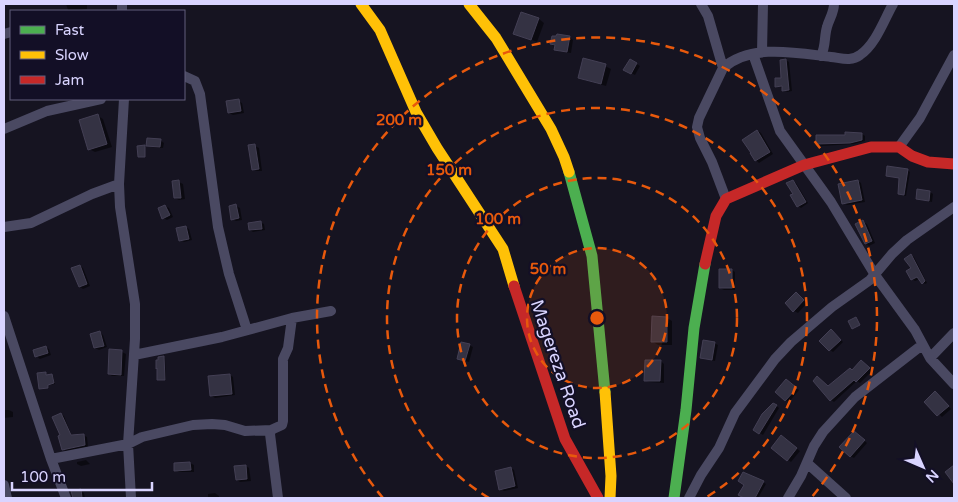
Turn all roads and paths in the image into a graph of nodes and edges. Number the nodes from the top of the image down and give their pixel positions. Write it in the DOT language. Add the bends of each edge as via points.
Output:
graph roads {
  1 [pos="361,4"];
  2 [pos="469,4"];
  3 [pos="701,4"];
  4 [pos="763,4"];
  5 [pos="834,4"];
  6 [pos="893,4"];
  7 [pos="758,53"];
  8 [pos="954,55"];
  9 [pos="821,56"];
  10 [pos="724,68"];
  11 [pos="185,76"];
  12 [pos="96,100"];
  13 [pos="124,100"];
  14 [pos="4,129"];
  15 [pos="899,147"];
  16 [pos="954,164"];
  17 [pos="804,165"];
  18 [pos="119,184"];
  19 [pos="726,199"];
  20 [pos="954,207"];
  21 [pos="4,228"];
  22 [pos="875,275"];
  23 [pos="331,311"];
  24 [pos="4,316"];
  25 [pos="292,318"];
  26 [pos="248,330"];
  27 [pos="954,333"];
  28 [pos="922,345"];
  29 [pos="134,356"];
  30 [pos="930,358"];
  31 [pos="954,384"];
  32 [pos="271,430"];
  33 [pos="128,444"];
  34 [pos="52,459"];
  35 [pos="807,463"];
  36 [pos="4,485"];
  37 [pos="7,498"];
  38 [pos="66,498"];
  39 [pos="131,498"];
  40 [pos="278,498"];
  41 [pos="598,498"];
  42 [pos="610,498"];
  43 [pos="674,498"];
  44 [pos="689,498"];
  45 [pos="788,498"];
  46 [pos="846,498"];
  1 -- 41 [label="street, Magereza Road" via="380,30 420,119 503,250 566,439"];
  2 -- 42 [label="street" via="496,38 551,129 578,202 592,256 611,476"];
  3 -- 10 [label="street" via="708,16"];
  4 -- 7 [label="street"];
  5 -- 9 [label="street"];
  6 -- 9 [label="street" via="861,55 846,60"];
  7 -- 9 [label="street"];
  7 -- 10 [label="street" via="730,62"];
  7 -- 17 [label="street" via="780,131"];
  8 -- 15 [label="street" via="920,118"];
  10 -- 19 [label="street" via="697,127"];
  11 -- 26 [label="street" via="194,81 200,94 218,227"];
  12 -- 14 [label="street" via="47,111"];
  13 -- 18 [label="street"];
  15 -- 16 [label="street" via="928,162"];
  15 -- 17 [label="street" via="870,147"];
  17 -- 19 [label="street"];
  17 -- 22 [label="street" via="831,202"];
  18 -- 21 [label="street" via="31,223"];
  18 -- 29 [label="street" via="135,304"];
  19 -- 43 [label="street" via="716,216 700,289"];
  20 -- 22 [label="street" via="907,240"];
  22 -- 28 [label="street"];
  22 -- 44 [label="street" via="791,342 768,367 735,413 719,448"];
  23 -- 25 [label="street"];
  24 -- 34 [label="street"];
  25 -- 26 [label="street"];
  25 -- 32 [label="street" via="288,348 282,360 283,421 278,428"];
  26 -- 29 [label="street"];
  27 -- 30 [label="street"];
  28 -- 30 [label="street"];
  28 -- 35 [label="street" via="847,405 818,438"];
  29 -- 33 [label="street"];
  30 -- 31 [label="street"];
  32 -- 33 [label="street" via="244,431 212,424 142,437"];
  32 -- 40 [label="street"];
  33 -- 34 [label="street"];
  33 -- 39 [label="street"];
  34 -- 38 [label="street"];
  35 -- 45 [label="street"];
  35 -- 46 [label="street"];
  36 -- 37 [label="street"];
}
